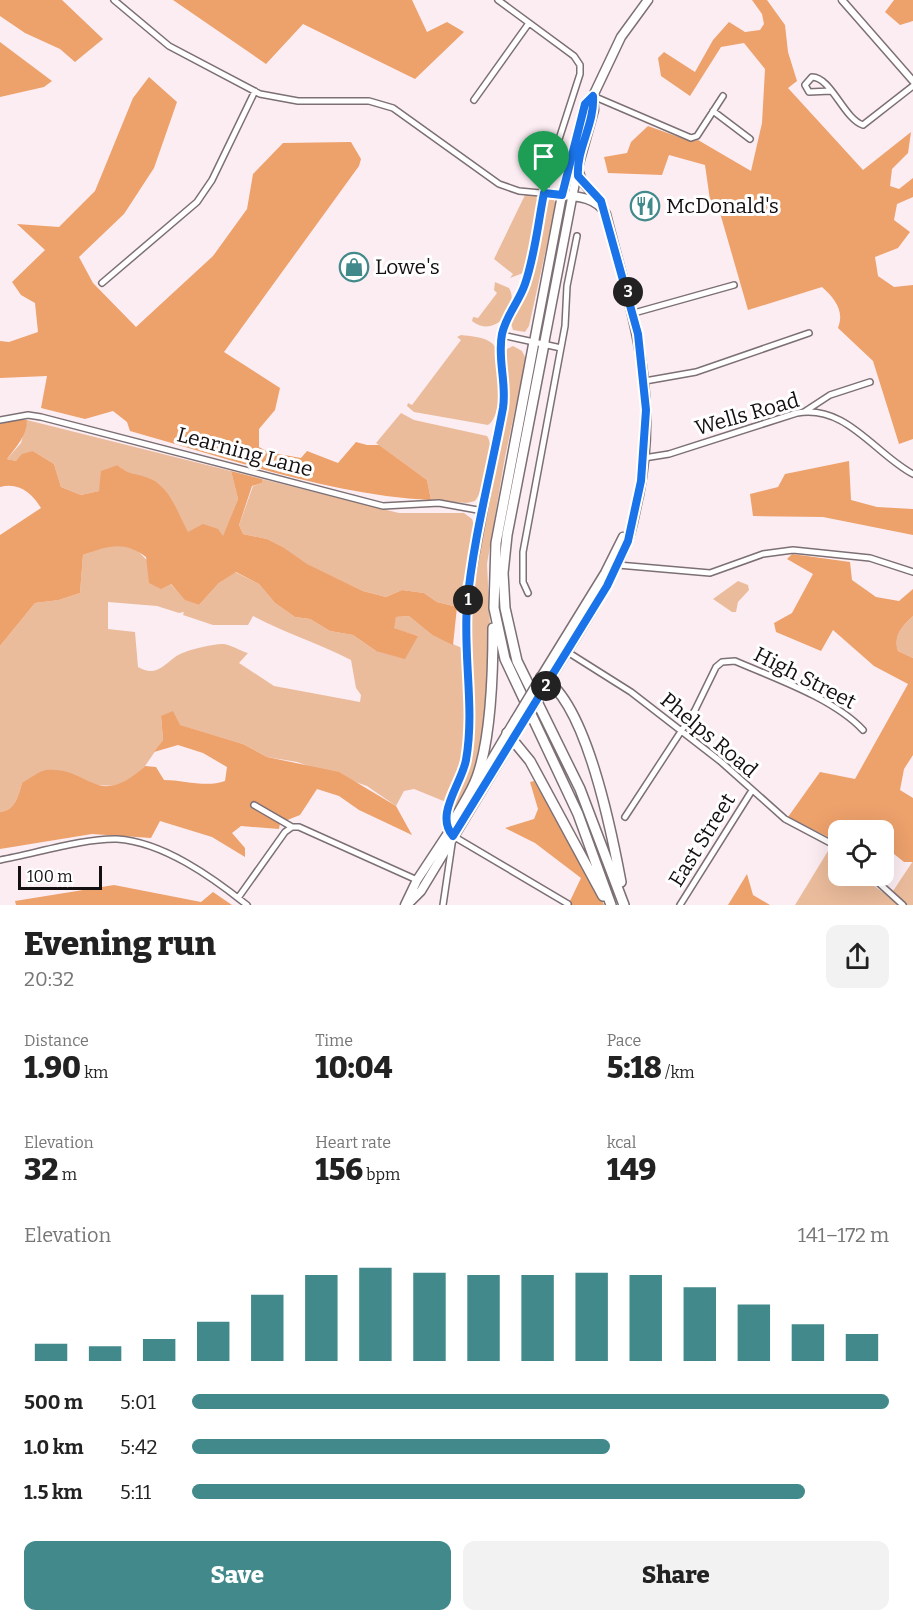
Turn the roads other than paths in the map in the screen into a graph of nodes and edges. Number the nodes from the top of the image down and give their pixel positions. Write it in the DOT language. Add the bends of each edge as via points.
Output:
graph roads {
  1 [pos="114,0"];
  2 [pos="498,0"];
  3 [pos="648,0"];
  4 [pos="843,0"];
  5 [pos="529,23"];
  6 [pos="913,84"];
  7 [pos="831,91"];
  8 [pos="255,92"];
  9 [pos="593,96"];
  10 [pos="723,96"];
  11 [pos="474,100"];
  12 [pos="713,111"];
  13 [pos="750,139"];
  14 [pos="578,167"];
  15 [pos="544,193"];
  16 [pos="562,195"];
  17 [pos="572,195"];
  18 [pos="603,209"];
  19 [pos="577,236"];
  20 [pos="102,283"];
  21 [pos="734,285"];
  22 [pos="633,313"];
  23 [pos="809,333"];
  24 [pos="502,335"];
  25 [pos="539,343"];
  26 [pos="561,348"];
  27 [pos="645,381"];
  28 [pos="870,382"];
  29 [pos="802,412"];
  30 [pos="0,420"];
  31 [pos="644,458"];
  32 [pos="913,474"];
  33 [pos="483,511"];
  34 [pos="633,518"];
  35 [pos="618,565"];
  36 [pos="913,572"];
  37 [pos="528,592"];
  38 [pos="493,599"];
  39 [pos="563,649"];
  40 [pos="545,681"];
  41 [pos="863,730"];
  42 [pos="680,731"];
  43 [pos="510,736"];
  44 [pos="751,792"];
  45 [pos="254,805"];
  46 [pos="625,817"];
  47 [pos="292,827"];
  48 [pos="451,834"];
  49 [pos="828,842"];
  50 [pos="0,860"];
  51 [pos="417,880"];
  52 [pos="882,886"];
  53 [pos="238,898"];
  54 [pos="568,904"];
  55 [pos="246,905"];
  56 [pos="406,905"];
  57 [pos="443,905"];
  58 [pos="609,905"];
  59 [pos="625,905"];
  60 [pos="680,905"];
  61 [pos="903,905"];
  1 -- 8 [label="street" via="168,46"];
  2 -- 5 [label="street"];
  3 -- 9 [label="main road" via="621,36"];
  4 -- 6 [label="street"];
  5 -- 11 [label="street"];
  5 -- 15 [label="street" via="574,57 580,66"];
  6 -- 7 [label="street" via="863,125"];
  8 -- 15 [label="street" via="278,99 369,101 393,108 491,179 519,191"];
  8 -- 20 [label="street" via="197,202"];
  9 -- 12 [label="street" via="691,138 697,136"];
  9 -- 14 [label="main road" via="594,110"];
  9 -- 16 [label="main road" via="585,104"];
  10 -- 12 [label="street"];
  12 -- 13 [label="street"];
  14 -- 17 [label="main road"];
  14 -- 18 [label="main road" via="578,176 601,201"];
  15 -- 16 [label="street"];
  15 -- 24 [label="street" via="526,279"];
  16 -- 17 [label="main road"];
  16 -- 25 [label="main road"];
  17 -- 18 [label="main road"];
  17 -- 25 [label="main road"];
  18 -- 22 [label="main road"];
  19 -- 26 [label="street"];
  21 -- 22 [label="street"];
  22 -- 27 [label="main road"];
  23 -- 27 [label="street" via="674,378"];
  24 -- 25 [label="street"];
  24 -- 33 [label="street" via="500,363 505,397"];
  25 -- 26 [label="street"];
  25 -- 38 [label="highway" via="496,543"];
  25 -- 59 [label="highway" via="507,535 505,608 517,661 580,789"];
  26 -- 37 [label="street" via="523,552 523,582"];
  27 -- 31 [label="main road"];
  28 -- 29 [label="street" via="830,395"];
  29 -- 31 [label="street, Wells Road" via="669,454"];
  29 -- 32 [label="street, Wells Road" via="842,422"];
  30 -- 33 [label="street, Learning Lane" via="41,417 383,506 439,503"];
  31 -- 34 [label="main road"];
  33 -- 48 [label="street" via="467,603 468,747 464,771 446,812"];
  34 -- 35 [label="main road"];
  34 -- 39 [label="main road"];
  35 -- 36 [label="street" via="710,573 764,554 793,550 870,558"];
  35 -- 39 [label="main road"];
  38 -- 48 [label="highway" via="493,657 482,764"];
  38 -- 58 [label="highway" via="505,659 578,814"];
  39 -- 40 [label="main road"];
  39 -- 42 [label="street, Phelps Road"];
  40 -- 43 [label="main road, bridge" via="519,729"];
  40 -- 43 [label="main road, bridge" via="514,720"];
  40 -- 59 [label="highway" via="563,696 596,773 606,803"];
  41 -- 42 [label="street, High Street" via="815,697 729,660 716,668"];
  42 -- 44 [label="street, Phelps Road" via="720,761"];
  42 -- 46 [label="street"];
  43 -- 48 [label="main road"];
  43 -- 58 [label="highway" via="530,761"];
  44 -- 49 [label="street, Phelps Road" via="786,819"];
  44 -- 60 [label="street, East Street"];
  45 -- 47 [label="street"];
  47 -- 51 [label="street"];
  47 -- 53 [label="street"];
  48 -- 51 [label="main road"];
  48 -- 54 [label="street"];
  48 -- 56 [label="main road" via="421,891"];
  48 -- 57 [label="street"];
  50 -- 53 [label="street" via="94,841 128,841 178,860"];
  51 -- 56 [label="main road"];
  52 -- 61 [label="street"];
  53 -- 55 [label="street"];
}
